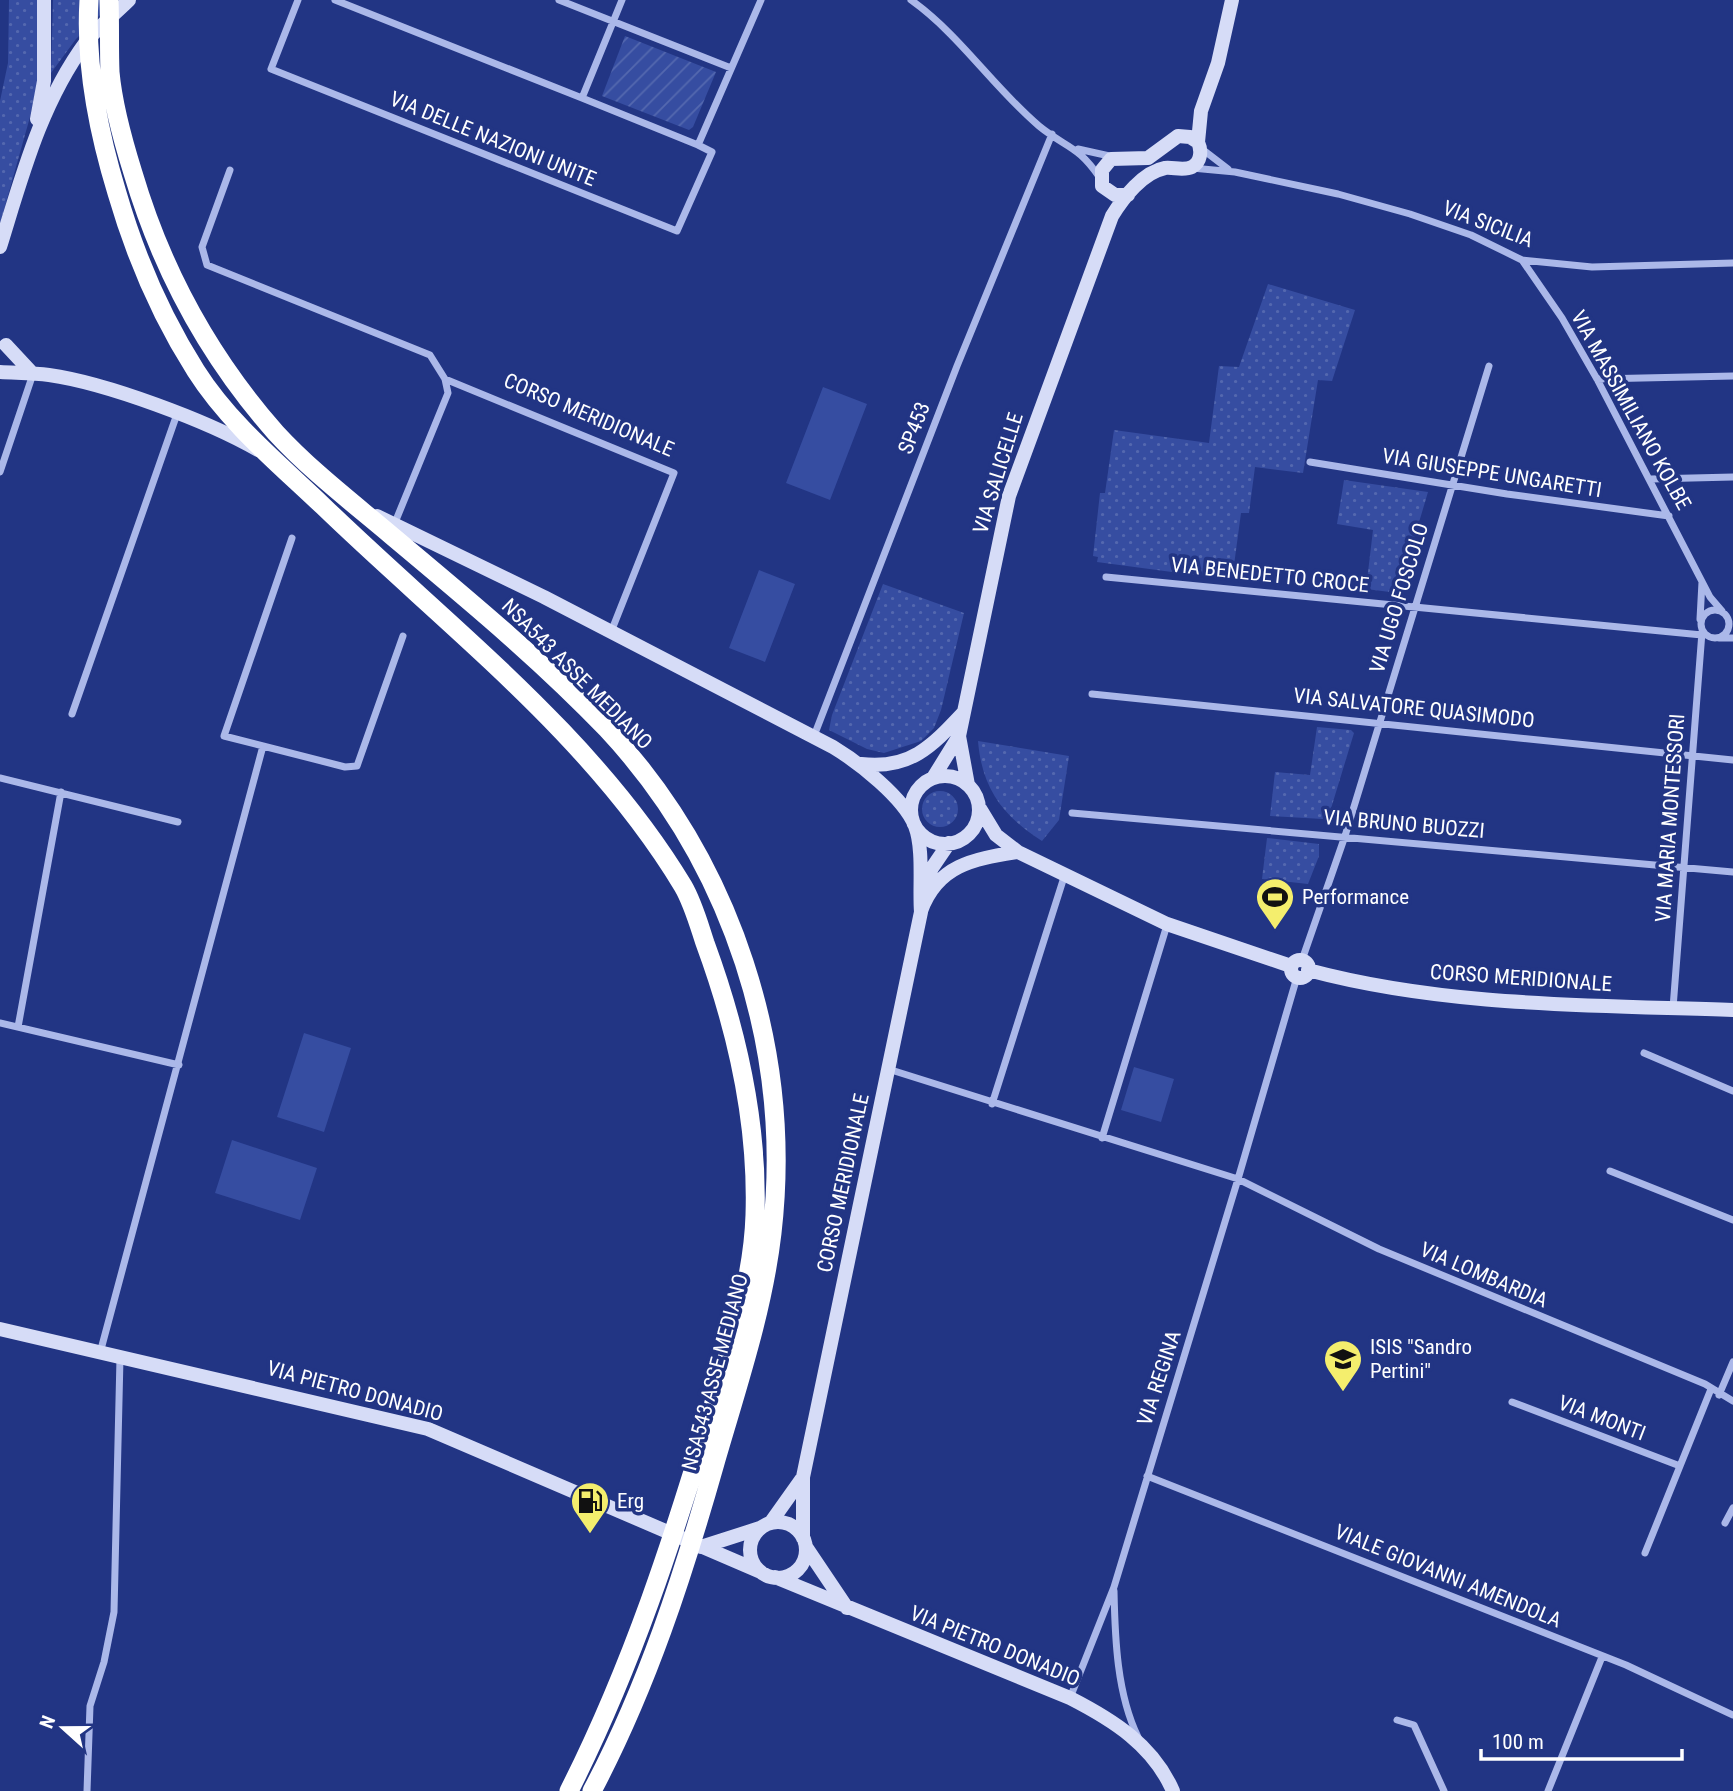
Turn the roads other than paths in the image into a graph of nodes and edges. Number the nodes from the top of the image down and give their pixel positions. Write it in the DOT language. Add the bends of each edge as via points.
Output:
graph roads {
  1 [pos="44,0"];
  2 [pos="89,0"];
  3 [pos="109,0"];
  4 [pos="129,0"];
  5 [pos="298,0"];
  6 [pos="334,0"];
  7 [pos="559,0"];
  8 [pos="622,0"];
  9 [pos="761,0"];
  10 [pos="911,0"];
  11 [pos="1232,0"];
  12 [pos="613,22"];
  13 [pos="731,68"];
  14 [pos="582,99"];
  15 [pos="1200,111"];
  16 [pos="1052,134"];
  17 [pos="1172,138"];
  18 [pos="33,141"];
  19 [pos="698,145"];
  20 [pos="1199,145"];
  21 [pos="1077,149"];
  22 [pos="1116,158"];
  23 [pos="1190,168"];
  24 [pos="230,170"];
  25 [pos="1235,172"];
  26 [pos="1102,184"];
  27 [pos="1128,195"];
  28 [pos="1107,231"];
  29 [pos="0,247"];
  30 [pos="1522,260"];
  31 [pos="1733,263"];
  32 [pos="3,341"];
  33 [pos="1489,366"];
  34 [pos="0,370"];
  35 [pos="33,374"];
  36 [pos="1733,376"];
  37 [pos="445,379"];
  38 [pos="1597,379"];
  39 [pos="177,415"];
  40 [pos="1310,461"];
  41 [pos="0,472"];
  42 [pos="1733,477"];
  43 [pos="1651,479"];
  44 [pos="1451,485"];
  45 [pos="1669,516"];
  46 [pos="394,525"];
  47 [pos="292,538"];
  48 [pos="1106,577"];
  49 [pos="1702,581"];
  50 [pos="1415,607"];
  51 [pos="1724,613"];
  52 [pos="1733,621"];
  53 [pos="1700,622"];
  54 [pos="611,632"];
  55 [pos="1682,633"];
  56 [pos="1702,633"];
  57 [pos="403,636"];
  58 [pos="1718,638"];
  59 [pos="1733,638"];
  60 [pos="1092,694"];
  61 [pos="964,711"];
  62 [pos="72,713"];
  63 [pos="1379,722"];
  64 [pos="959,736"];
  65 [pos="814,737"];
  66 [pos="263,746"];
  67 [pos="1692,754"];
  68 [pos="1733,760"];
  69 [pos="861,764"];
  70 [pos="0,778"];
  71 [pos="933,778"];
  72 [pos="968,785"];
  73 [pos="61,792"];
  74 [pos="979,807"];
  75 [pos="1072,813"];
  76 [pos="178,822"];
  77 [pos="915,826"];
  78 [pos="1345,836"];
  79 [pos="949,844"];
  80 [pos="1018,852"];
  81 [pos="1683,866"];
  82 [pos="1733,872"];
  83 [pos="1065,873"];
  84 [pos="920,897"];
  85 [pos="921,912"];
  86 [pos="1167,924"];
  87 [pos="1300,969"];
  88 [pos="1673,1007"];
  89 [pos="1733,1010"];
  90 [pos="0,1023"];
  91 [pos="18,1027"];
  92 [pos="1644,1053"];
  93 [pos="179,1065"];
  94 [pos="888,1069"];
  95 [pos="1733,1091"];
  96 [pos="992,1104"];
  97 [pos="1102,1138"];
  98 [pos="1609,1171"];
  99 [pos="1238,1180"];
  100 [pos="1733,1220"];
  101 [pos="0,1329"];
  102 [pos="100,1353"];
  103 [pos="120,1359"];
  104 [pos="1733,1362"];
  105 [pos="1711,1389"];
  106 [pos="1719,1395"];
  107 [pos="1733,1401"];
  108 [pos="1512,1402"];
  109 [pos="1680,1466"];
  110 [pos="1147,1476"];
  111 [pos="803,1477"];
  112 [pos="1733,1508"];
  113 [pos="1725,1523"];
  114 [pos="766,1525"];
  115 [pos="804,1543"];
  116 [pos="701,1547"];
  117 [pos="1645,1553"];
  118 [pos="768,1575"];
  119 [pos="1114,1587"];
  120 [pos="848,1609"];
  121 [pos="1602,1657"];
  122 [pos="1070,1698"];
  123 [pos="1733,1715"];
  124 [pos="1397,1720"];
  125 [pos="1142,1745"];
  126 [pos="87,1791"];
  127 [pos="569,1791"];
  128 [pos="592,1791"];
  129 [pos="1172,1791"];
  130 [pos="1444,1791"];
  131 [pos="1548,1791"];
  1 -- 18 [label="street" via="44,81"];
  2 -- 127 [label="highway, NSA543 ASSE MEDIANO, bridge" via="93,83 104,150 141,266 198,374 243,429 507,676 611,784 686,890 728,1006 751,1121 755,1217 742,1307 668,1557 602,1726"];
  3 -- 128 [label="highway, NSA543 ASSE MEDIANO, bridge" via="111,76 124,144 154,239 200,331 279,436 523,646 652,780 705,868 734,930 753,988 774,1094 776,1146 772,1236 758,1315 685,1566 653,1658"];
  4 -- 18 [label="street" via="73,61"];
  5 -- 19 [label="street, VIA DELLE NAZIONI UNITE" via="271,69 677,230 712,152"];
  6 -- 14 [label="street"];
  7 -- 12 [label="street"];
  8 -- 12 [label="street"];
  9 -- 13 [label="street"];
  10 -- 16 [label="street"];
  11 -- 15 [label="street" via="1218,63"];
  12 -- 13 [label="street"];
  12 -- 14 [label="street"];
  13 -- 19 [label="street"];
  14 -- 19 [label="street"];
  15 -- 17 [label="street"];
  15 -- 20 [label="street"];
  16 -- 21 [label="street"];
  16 -- 65 [label="street, SP453"];
  17 -- 20 [label="street" via="1183,135"];
  17 -- 22 [label="street" via="1148,158"];
  18 -- 29 [label="street"];
  20 -- 23 [label="street" via="1198,161"];
  20 -- 25 [label="street, VIA SICILIA"];
  21 -- 22 [label="street"];
  21 -- 26 [label="street"];
  22 -- 26 [label="street" via="1106,164"];
  23 -- 25 [label="street, VIA SICILIA"];
  23 -- 27 [label="street, VIA SALICELLE" via="1159,170"];
  24 -- 37 [label="street, CORSO MERIDIONALE" via="202,247 207,265 430,355"];
  25 -- 30 [label="street, VIA SICILIA" via="1410,214 1471,235"];
  26 -- 27 [label="street" via="1115,195"];
  26 -- 28 [label="street, VIA SALICELLE"];
  27 -- 28 [label="street, VIA SALICELLE"];
  28 -- 61 [label="street, VIA SALICELLE" via="1009,496"];
  30 -- 31 [label="street, VIA SICILIA" via="1592,267"];
  30 -- 38 [label="street, VIA MASSIMILIANO KOLBE"];
  32 -- 34 [label="street" via="7,358"];
  32 -- 35 [label="street"];
  33 -- 44 [label="street, VIA UGO FOSCOLO"];
  34 -- 35 [label="street"];
  35 -- 39 [label="street" via="79,382"];
  35 -- 41 [label="street"];
  36 -- 38 [label="street"];
  37 -- 46 [label="street" via="447,393"];
  37 -- 54 [label="street, CORSO MERIDIONALE" via="674,473"];
  38 -- 43 [label="street, VIA MASSIMILIANO KOLBE"];
  39 -- 46 [label="street" via="248,444"];
  39 -- 62 [label="street"];
  40 -- 44 [label="street, VIA GIUSEPPE UNGARETTI"];
  42 -- 43 [label="street"];
  43 -- 45 [label="street, VIA MASSIMILIANO KOLBE"];
  44 -- 45 [label="street, VIA GIUSEPPE UNGARETTI"];
  44 -- 50 [label="street, VIA UGO FOSCOLO"];
  45 -- 49 [label="street, VIA MASSIMILIANO KOLBE"];
  46 -- 54 [label="street"];
  47 -- 66 [label="street" via="224,736"];
  48 -- 50 [label="street, VIA BENEDETTO CROCE"];
  49 -- 51 [label="street, VIA MASSIMILIANO KOLBE"];
  49 -- 53 [label="street, VIA MASSIMILIANO KOLBE"];
  50 -- 55 [label="street, VIA BENEDETTO CROCE"];
  50 -- 63 [label="street, VIA UGO FOSCOLO"];
  51 -- 52 [label="street, VIA MASSIMILIANO KOLBE"];
  51 -- 53 [label="street" via="1708,611"];
  51 -- 58 [label="street" via="1728,628"];
  53 -- 55 [label="street" via="1692,632"];
  53 -- 56 [label="street, VIA MASSIMILIANO KOLBE"];
  54 -- 65 [label="street"];
  55 -- 56 [label="street, VIA BENEDETTO CROCE"];
  56 -- 58 [label="street"];
  56 -- 67 [label="street, VIA MARIA MONTESSORI"];
  57 -- 66 [label="street" via="357,766"];
  58 -- 59 [label="street"];
  60 -- 63 [label="street, VIA SALVATORE QUASIMODO"];
  61 -- 64 [label="street, VIA SALICELLE"];
  61 -- 69 [label="street" via="934,745 916,756 879,766"];
  63 -- 67 [label="street, VIA SALVATORE QUASIMODO"];
  63 -- 78 [label="street, VIA UGO FOSCOLO"];
  64 -- 71 [label="street"];
  64 -- 72 [label="street"];
  65 -- 69 [label="street"];
  66 -- 93 [label="street"];
  67 -- 68 [label="street, VIA SALVATORE QUASIMODO"];
  67 -- 81 [label="street, VIA MARIA MONTESSORI"];
  69 -- 77 [label="street"];
  70 -- 73 [label="street"];
  71 -- 72 [label="street" via="952,777"];
  71 -- 77 [label="street" via="914,798"];
  72 -- 74 [label="street"];
  73 -- 76 [label="street"];
  73 -- 91 [label="street"];
  74 -- 79 [label="street" via="973,829"];
  74 -- 80 [label="street" via="996,835"];
  75 -- 78 [label="street, VIA BRUNO BUOZZI"];
  77 -- 79 [label="street" via="932,841"];
  77 -- 84 [label="street, CORSO MERIDIONALE"];
  78 -- 81 [label="street, VIA BRUNO BUOZZI"];
  78 -- 87 [label="street, VIA UGO FOSCOLO"];
  79 -- 84 [label="street"];
  80 -- 83 [label="street, CORSO MERIDIONALE"];
  80 -- 85 [label="street" via="958,865"];
  81 -- 82 [label="street, VIA BRUNO BUOZZI"];
  81 -- 88 [label="street, VIA MARIA MONTESSORI"];
  83 -- 86 [label="street, CORSO MERIDIONALE"];
  83 -- 96 [label="street"];
  84 -- 85 [label="street, CORSO MERIDIONALE"];
  85 -- 94 [label="street, CORSO MERIDIONALE"];
  86 -- 87 [label="street, CORSO MERIDIONALE"];
  86 -- 97 [label="street"];
  87 -- 88 [label="street, CORSO MERIDIONALE" via="1363,985 1445,995"];
  87 -- 99 [label="street"];
  88 -- 89 [label="street, CORSO MERIDIONALE"];
  90 -- 91 [label="street"];
  91 -- 93 [label="street"];
  92 -- 95 [label="street"];
  93 -- 102 [label="street"];
  94 -- 96 [label="street, VIA LOMBARDIA"];
  94 -- 111 [label="street, CORSO MERIDIONALE"];
  96 -- 97 [label="street, VIA LOMBARDIA"];
  97 -- 99 [label="street, VIA LOMBARDIA"];
  98 -- 100 [label="street"];
  99 -- 105 [label="street, VIA LOMBARDIA" via="1379,1249"];
  99 -- 110 [label="street, VIA REGINA"];
  101 -- 102 [label="street, VIA PIETRO DONADIO"];
  102 -- 103 [label="street, VIA PIETRO DONADIO"];
  103 -- 116 [label="street, VIA PIETRO DONADIO" via="281,1392 428,1429"];
  103 -- 126 [label="street" via="114,1612 90,1706"];
  104 -- 106 [label="street"];
  105 -- 106 [label="street, VIA LOMBARDIA"];
  105 -- 109 [label="street"];
  106 -- 107 [label="street, VIA LOMBARDIA"];
  108 -- 109 [label="street, VIA MONTI"];
  109 -- 117 [label="street"];
  110 -- 119 [label="street, VIA REGINA"];
  110 -- 121 [label="street, VIALE GIOVANNI AMENDOLA"];
  111 -- 114 [label="street"];
  111 -- 115 [label="street"];
  112 -- 113 [label="street"];
  114 -- 115 [label="street" via="790,1525"];
  114 -- 116 [label="street"];
  114 -- 118 [label="street" via="750,1550 755,1566"];
  115 -- 118 [label="street" via="797,1570"];
  115 -- 120 [label="street"];
  116 -- 118 [label="street, VIA PIETRO DONADIO"];
  118 -- 120 [label="street, VIA PIETRO DONADIO"];
  119 -- 122 [label="street, VIA REGINA"];
  119 -- 125 [label="street, VIA REGINA" via="1115,1632 1130,1721"];
  120 -- 122 [label="street, VIA PIETRO DONADIO"];
  121 -- 123 [label="street, VIALE GIOVANNI AMENDOLA"];
  121 -- 131 [label="street"];
  122 -- 125 [label="street, VIA PIETRO DONADIO" via="1110,1718"];
  124 -- 130 [label="street" via="1415,1725"];
  125 -- 129 [label="street, VIA PIETRO DONADIO"];
}
